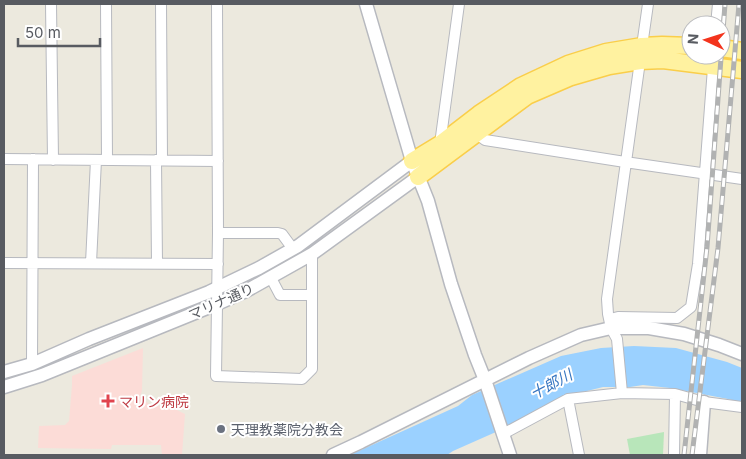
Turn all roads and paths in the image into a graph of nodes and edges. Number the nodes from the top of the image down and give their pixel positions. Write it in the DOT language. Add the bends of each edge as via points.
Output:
graph roads {
  1 [pos="52,4"];
  2 [pos="106,4"];
  3 [pos="161,4"];
  4 [pos="217,4"];
  5 [pos="366,4"];
  6 [pos="459,4"];
  7 [pos="648,4"];
  8 [pos="681,46"];
  9 [pos="641,54"];
  10 [pos="681,60"];
  11 [pos="714,65"];
  12 [pos="728,65"];
  13 [pos="742,70"];
  14 [pos="477,134"];
  15 [pos="440,144"];
  16 [pos="4,159"];
  17 [pos="33,159"];
  18 [pos="53,160"];
  19 [pos="96,160"];
  20 [pos="107,160"];
  21 [pos="159,160"];
  22 [pos="218,161"];
  23 [pos="412,161"];
  24 [pos="625,162"];
  25 [pos="706,173"];
  26 [pos="418,177"];
  27 [pos="742,179"];
  28 [pos="218,234"];
  29 [pos="292,249"];
  30 [pos="312,254"];
  31 [pos="4,263"];
  32 [pos="34,263"];
  33 [pos="91,263"];
  34 [pos="157,263"];
  35 [pos="218,264"];
  36 [pos="272,278"];
  37 [pos="217,288"];
  38 [pos="312,295"];
  39 [pos="216,304"];
  40 [pos="613,329"];
  41 [pos="742,354"];
  42 [pos="32,364"];
  43 [pos="4,372"];
  44 [pos="485,380"];
  45 [pos="4,387"];
  46 [pos="621,389"];
  47 [pos="675,394"];
  48 [pos="568,399"];
  49 [pos="704,402"];
  50 [pos="742,407"];
  51 [pos="504,434"];
  52 [pos="333,455"];
  53 [pos="510,455"];
  54 [pos="579,455"];
  55 [pos="674,455"];
  56 [pos="700,455"];
  1 -- 18 [label="street"];
  2 -- 20 [label="street"];
  3 -- 21 [label="street"];
  4 -- 22 [label="street"];
  5 -- 23 [label="street"];
  6 -- 15 [label="street"];
  7 -- 9 [label="street"];
  8 -- 9 [label="main road" via="662,45"];
  9 -- 10 [label="main road" via="663,60"];
  9 -- 14 [label="main road" via="562,80 527,96"];
  9 -- 15 [label="main road" via="606,52 568,64 521,86"];
  9 -- 24 [label="street"];
  11 -- 25 [label="street"];
  12 -- 13 [label="main road"];
  14 -- 24 [label="street" via="485,140"];
  14 -- 26 [label="main road"];
  15 -- 23 [label="main road"];
  16 -- 17 [label="street"];
  17 -- 18 [label="street"];
  17 -- 32 [label="street"];
  18 -- 19 [label="street"];
  19 -- 20 [label="street"];
  19 -- 33 [label="street"];
  20 -- 21 [label="street"];
  21 -- 22 [label="street"];
  21 -- 34 [label="street"];
  22 -- 28 [label="street"];
  23 -- 26 [label="street"];
  23 -- 29 [label="street, マリナ通り"];
  24 -- 25 [label="street"];
  24 -- 40 [label="street" via="607,299"];
  25 -- 27 [label="street"];
  25 -- 40 [label="street" via="691,307 677,318 618,317"];
  26 -- 30 [label="street, マリナ通り"];
  26 -- 44 [label="street" via="474,355"];
  28 -- 29 [label="street" via="278,233"];
  28 -- 35 [label="street"];
  29 -- 37 [label="street, マリナ通り"];
  30 -- 36 [label="street, マリナ通り"];
  30 -- 38 [label="street"];
  31 -- 32 [label="street"];
  32 -- 33 [label="street"];
  32 -- 42 [label="street"];
  33 -- 34 [label="street"];
  34 -- 35 [label="street"];
  35 -- 37 [label="street"];
  36 -- 38 [label="street" via="280,295"];
  36 -- 39 [label="street, マリナ通り"];
  37 -- 39 [label="street"];
  37 -- 42 [label="street, マリナ通り"];
  38 -- 39 [label="street" via="312,369 302,379 216,376"];
  39 -- 45 [label="street, マリナ通り" via="42,375"];
  40 -- 41 [label="street" via="649,328 684,334"];
  40 -- 44 [label="street" via="581,335"];
  40 -- 46 [label="street"];
  42 -- 43 [label="street, マリナ通り"];
  44 -- 51 [label="street"];
  44 -- 52 [label="street"];
  46 -- 47 [label="street"];
  46 -- 48 [label="street"];
  47 -- 49 [label="street"];
  47 -- 55 [label="street"];
  48 -- 51 [label="street"];
  48 -- 54 [label="street"];
  49 -- 50 [label="street"];
  49 -- 56 [label="street"];
  51 -- 53 [label="street"];
}
